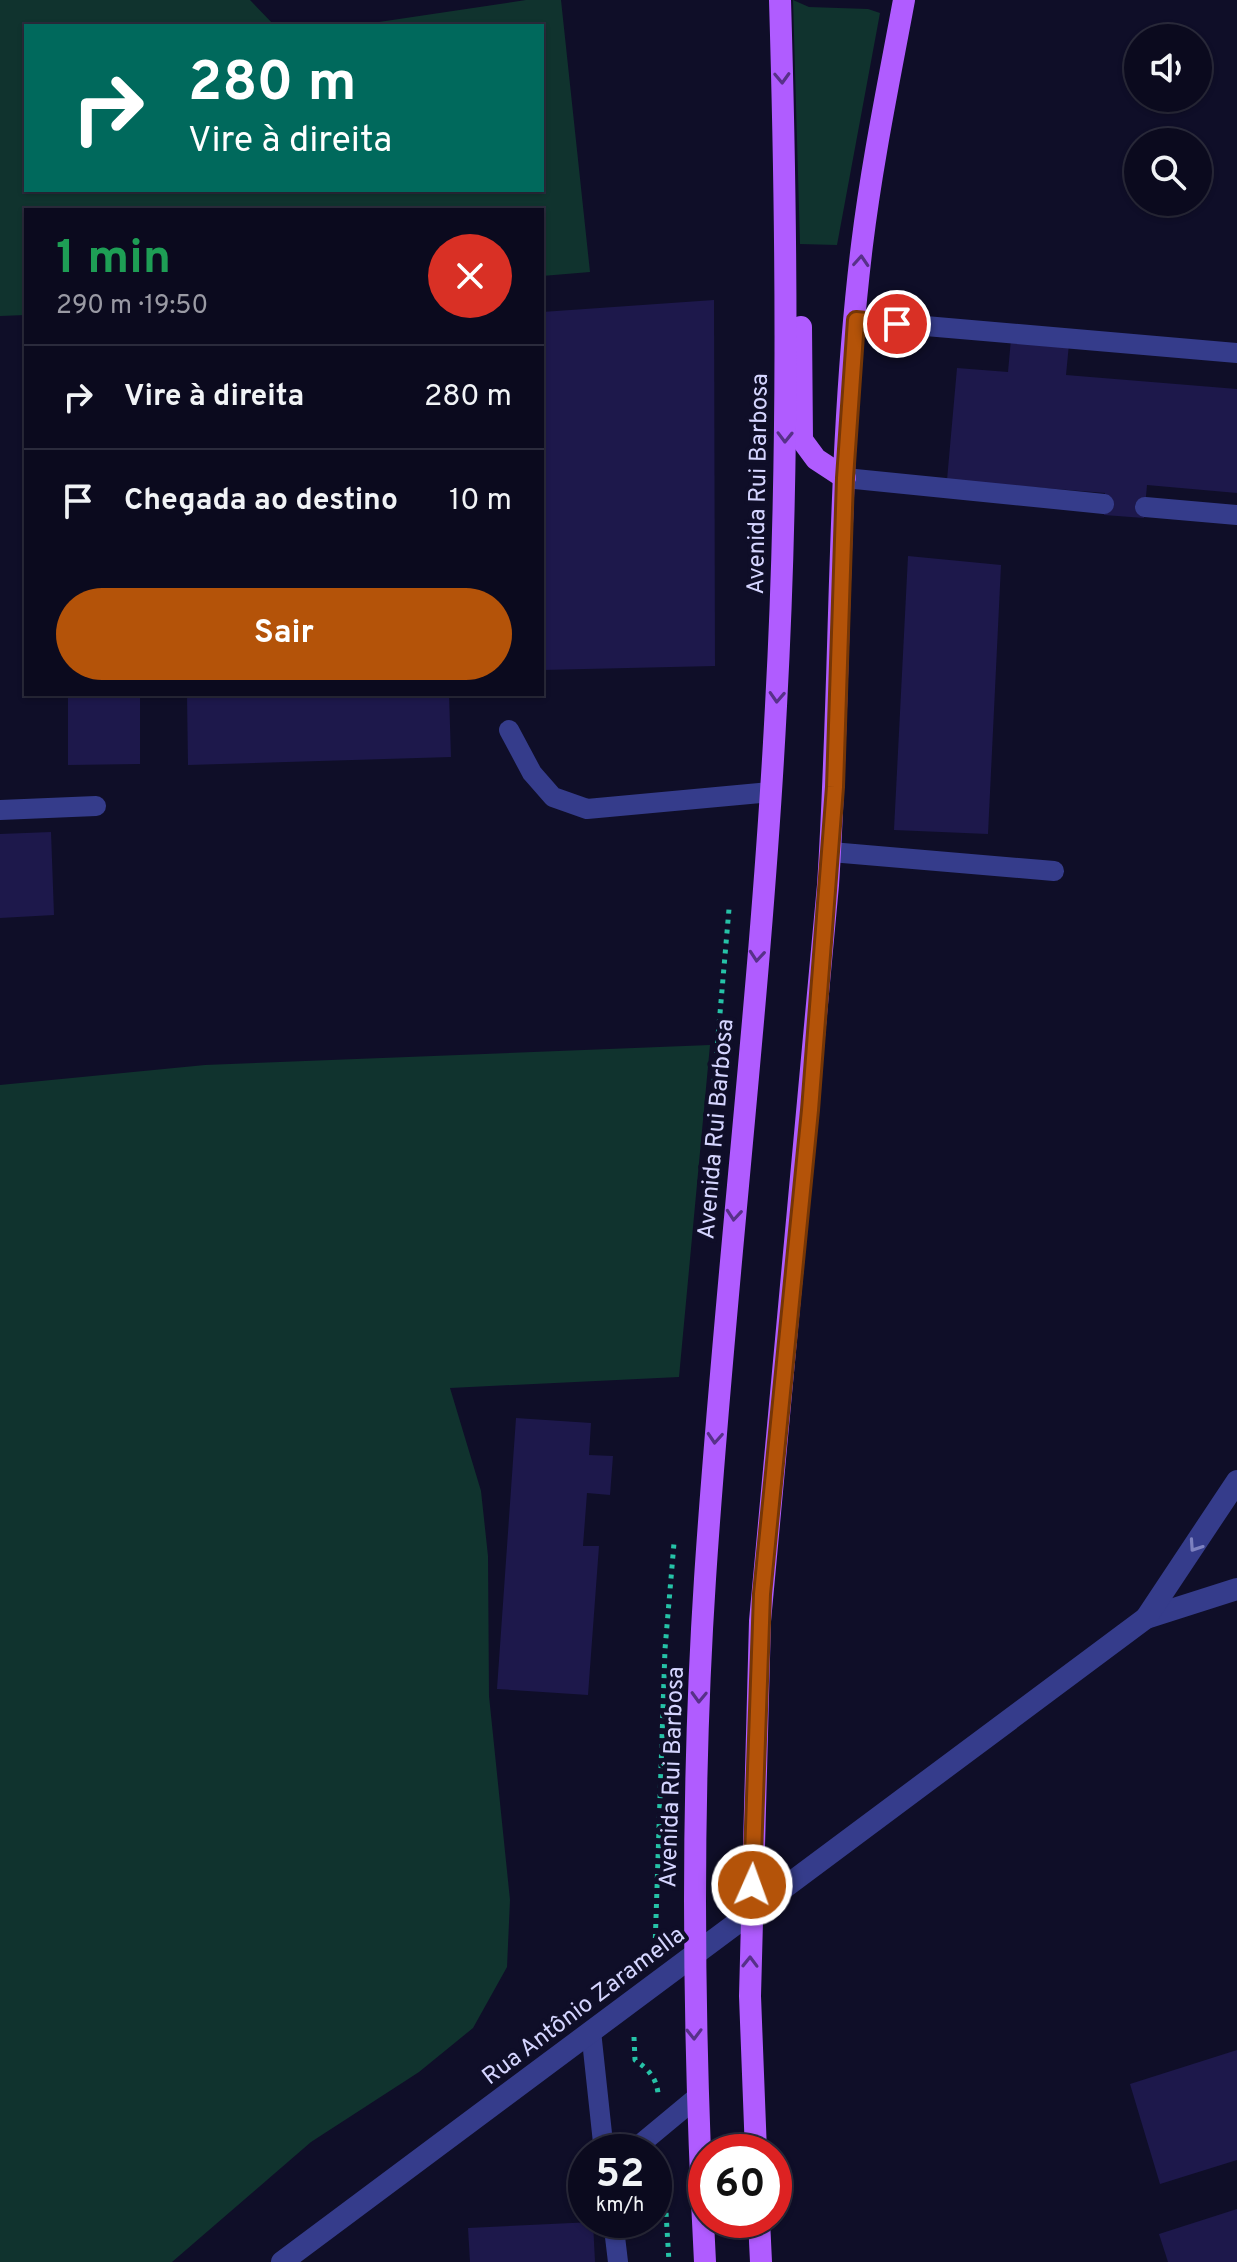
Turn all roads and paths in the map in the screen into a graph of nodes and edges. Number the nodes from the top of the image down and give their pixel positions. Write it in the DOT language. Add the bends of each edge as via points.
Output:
graph roads {
  1 [pos="780,0"];
  2 [pos="904,0"];
  3 [pos="787,247"];
  4 [pos="856,320"];
  5 [pos="1237,353"];
  6 [pos="845,478"];
  7 [pos="1104,504"];
  8 [pos="1145,507"];
  9 [pos="1237,515"];
  10 [pos="509,730"];
  11 [pos="771,792"];
  12 [pos="96,806"];
  13 [pos="0,810"];
  14 [pos="831,852"];
  15 [pos="1054,871"];
  16 [pos="729,905"];
  17 [pos="713,1095"];
  18 [pos="1237,1481"];
  19 [pos="675,1538"];
  20 [pos="1237,1589"];
  21 [pos="1146,1618"];
  22 [pos="751,1912"];
  23 [pos="656,1945"];
  24 [pos="693,1956"];
  25 [pos="591,2031"];
  26 [pos="635,2060"];
  27 [pos="696,2098"];
  28 [pos="661,2127"];
  29 [pos="602,2134"];
  30 [pos="653,2134"];
  31 [pos="755,2134"];
  32 [pos="615,2238"];
  33 [pos="760,2238"];
  34 [pos="282,2262"];
  35 [pos="618,2262"];
  36 [pos="669,2262"];
  37 [pos="705,2262"];
  38 [pos="761,2262"];
  1 -- 3 [label="main road, Avenida Rui Barbosa, one-way"];
  4 -- 2 [label="main road, one-way" via="862,245"];
  3 -- 6 [label="main road" via="801,329 802,440 816,459"];
  3 -- 11 [label="main road, Avenida Rui Barbosa, one-way" via="784,533"];
  4 -- 5 [label="lane"];
  4 -- 6 [label="main road"];
  6 -- 7 [label="lane"];
  6 -- 14 [label="main road"];
  8 -- 9 [label="lane"];
  10 -- 11 [label="lane" via="532,773 553,797 587,809"];
  11 -- 24 [label="main road, Avenida Rui Barbosa, one-way" via="704,1583"];
  12 -- 13 [label="lane"];
  14 -- 15 [label="lane"];
  14 -- 22 [label="main road" via="762,1594"];
  16 -- 17 [label="path"];
  18 -- 21 [label="street, one-way"];
  19 -- 23 [label="path" via="665,1649"];
  20 -- 21 [label="street"];
  21 -- 22 [label="street, Rua Antônio Zaramella"];
  22 -- 24 [label="street, Rua Antônio Zaramella"];
  31 -- 22 [label="main road, one-way"];
  24 -- 25 [label="street, Rua Antônio Zaramella"];
  24 -- 27 [label="main road, Avenida Rui Barbosa, one-way"];
  25 -- 29 [label="lane"];
  25 -- 34 [label="street, Rua Antônio Zaramella"];
  26 -- 28 [label="path" via="657,2083"];
  27 -- 28 [label="lane"];
  27 -- 37 [label="main road, Avenida Rui Barbosa"];
  28 -- 30 [label="lane"];
  28 -- 36 [label="path"];
  32 -- 35 [label="lane"];
  33 -- 38 [label="main road"];
}
